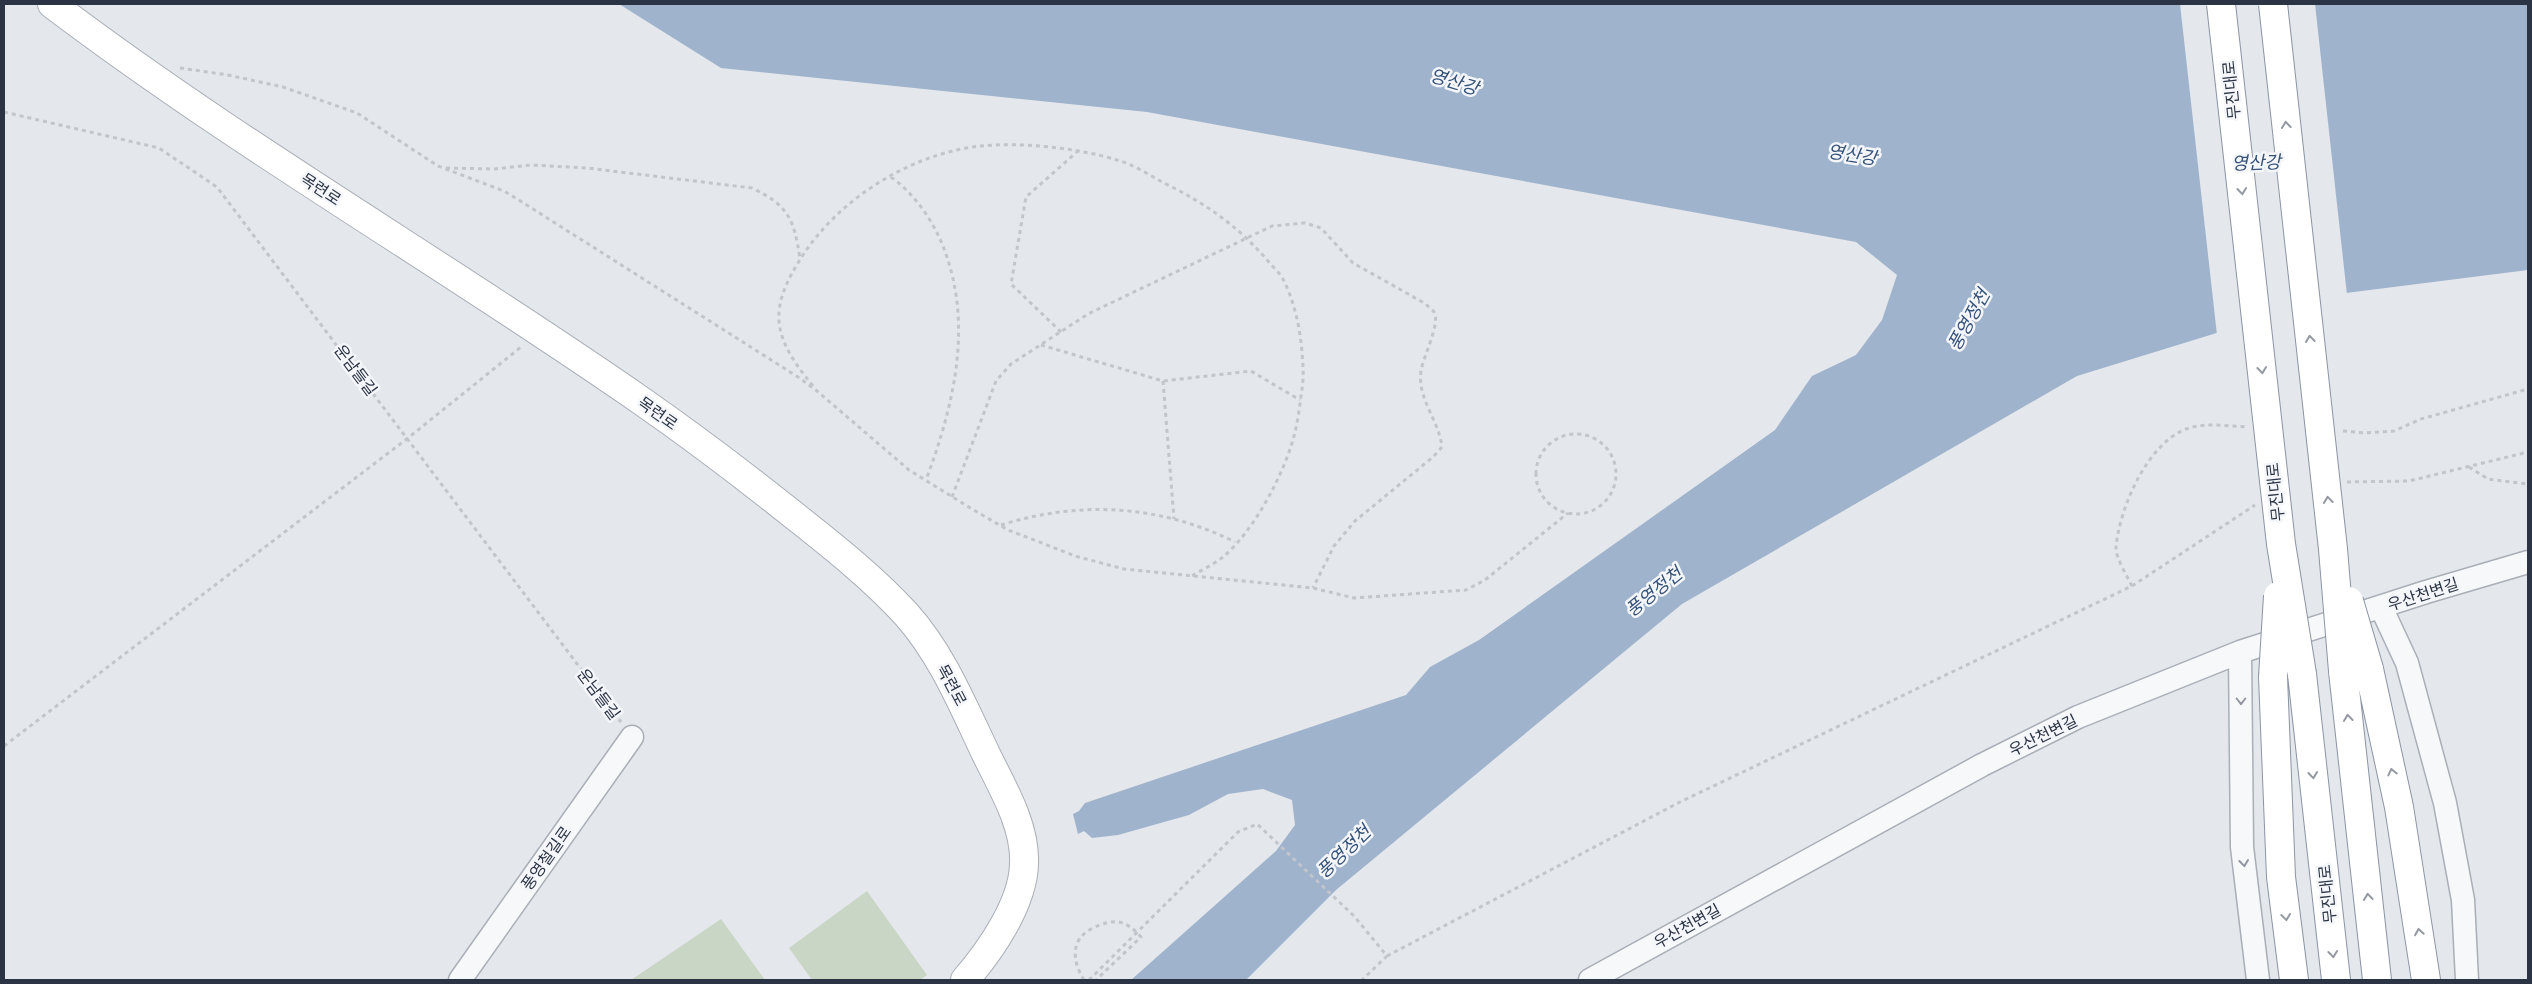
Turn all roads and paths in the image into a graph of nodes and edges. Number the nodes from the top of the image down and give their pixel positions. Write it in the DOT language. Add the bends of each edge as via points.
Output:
graph roads {
  1 [pos="52,4"];
  2 [pos="2221,4"];
  3 [pos="2273,4"];
  4 [pos="171,67"];
  5 [pos="4,112"];
  6 [pos="1078,151"];
  7 [pos="442,168"];
  8 [pos="891,177"];
  9 [pos="1249,238"];
  10 [pos="800,259"];
  11 [pos="541,331"];
  12 [pos="1061,332"];
  13 [pos="1040,345"];
  14 [pos="1164,381"];
  15 [pos="817,391"];
  16 [pos="1300,400"];
  17 [pos="408,438"];
  18 [pos="2528,452"];
  19 [pos="2468,467"];
  20 [pos="926,480"];
  21 [pos="2337,483"];
  22 [pos="2528,484"];
  23 [pos="952,497"];
  24 [pos="2258,503"];
  25 [pos="1568,513"];
  26 [pos="1174,519"];
  27 [pos="1001,525"];
  28 [pos="1235,542"];
  29 [pos="2281,544"];
  30 [pos="2528,562"];
  31 [pos="1191,577"];
  32 [pos="1313,588"];
  33 [pos="2381,607"];
  34 [pos="2240,652"];
  35 [pos="2356,670"];
  36 [pos="632,737"];
  37 [pos="4,746"];
  38 [pos="1137,933"];
  39 [pos="1387,956"];
  40 [pos="460,980"];
  41 [pos="965,980"];
  42 [pos="1084,980"];
  43 [pos="1090,980"];
  44 [pos="1096,980"];
  45 [pos="1362,980"];
  46 [pos="1590,980"];
  47 [pos="2258,980"];
  48 [pos="2294,980"];
  49 [pos="2336,980"];
  50 [pos="2377,980"];
  51 [pos="2426,980"];
  52 [pos="2467,980"];
  1 -- 11 [label="main road, 목련로" via="257,147"];
  2 -- 29 [label="main road, 무진대로, one-way, bridge"];
  35 -- 3 [label="main road, one-way, bridge" via="2333,549"];
  4 -- 7 [label="path" via="283,87 357,112"];
  5 -- 17 [label="path, 운남들길" via="159,148 217,187"];
  6 -- 8 [label="path" via="981,146 929,157"];
  6 -- 9 [label="path" via="1120,160 1201,201"];
  6 -- 12 [label="path" via="1026,197 1010,284"];
  7 -- 10 [label="path" via="494,169 531,165 578,168 752,188 774,199 786,212"];
  7 -- 15 [label="path" via="504,191"];
  8 -- 10 [label="path" via="841,211"];
  8 -- 20 [label="path" via="902,185 932,222 949,261 960,315 957,367 949,410"];
  9 -- 12 [label="path" via="1113,302"];
  9 -- 16 [label="path" via="1284,280 1300,326 1304,380"];
  9 -- 32 [label="path" via="1272,226 1288,223 1305,223 1321,228 1352,263 1426,304 1435,313 1436,324 1421,370 1421,392 1441,437 1442,447 1355,522 1334,546"];
  10 -- 15 [label="path" via="788,278 777,314 785,346"];
  11 -- 17 [label="path"];
  11 -- 41 [label="main road, 목련로" via="714,452 864,571 908,617 936,655 1010,804 1023,845 1024,866 1019,893 1009,917"];
  12 -- 13 [label="path"];
  13 -- 14 [label="path"];
  13 -- 23 [label="path" via="1011,364 996,381"];
  14 -- 16 [label="path" via="1251,371"];
  14 -- 26 [label="path"];
  15 -- 20 [label="path" via="909,470"];
  16 -- 28 [label="path" via="1294,436 1277,481 1254,520"];
  17 -- 36 [label="path, 운남들길"];
  17 -- 37 [label="path"];
  18 -- 19 [label="path"];
  19 -- 21 [label="path" via="2409,481"];
  19 -- 22 [label="path" via="2488,479"];
  20 -- 23 [label="path"];
  23 -- 27 [label="path"];
  24 -- 39 [label="path" via="2132,586 1680,802"];
  25 -- 25 [label="path" via="1580,514 1603,503 1615,482 1616,469 1612,457 1593,437 1566,435 1553,440 1537,463 1539,491 1551,505"];
  25 -- 32 [label="path" via="1485,580 1466,590 1354,598"];
  26 -- 27 [label="path" via="1113,510 1076,509"];
  26 -- 28 [label="path"];
  27 -- 31 [label="path" via="1075,556 1103,564"];
  28 -- 31 [label="path" via="1224,556"];
  29 -- 48 [label="main road, one-way, bridge" via="2273,677 2280,877"];
  29 -- 49 [label="main road, 무진대로, one-way, bridge" via="2302,674"];
  30 -- 33 [label="street, 우산천변길"];
  31 -- 32 [label="path"];
  33 -- 34 [label="street, 우산천변길"];
  33 -- 52 [label="street" via="2407,663 2445,803 2463,900"];
  34 -- 46 [label="street, 우산천변길" via="2078,717 1982,765"];
  34 -- 47 [label="street, one-way" via="2242,847"];
  50 -- 35 [label="main road, one-way"];
  51 -- 35 [label="main road, one-way" via="2399,807"];
  36 -- 40 [label="street, 풍영철길로"];
  38 -- 39 [label="path" via="1238,832 1257,824 1354,916"];
  38 -- 42 [label="path" via="1129,925 1113,921 1087,930 1074,952"];
  38 -- 43 [label="path"];
  38 -- 44 [label="path" via="1141,937"];
  39 -- 45 [label="path"];
}
